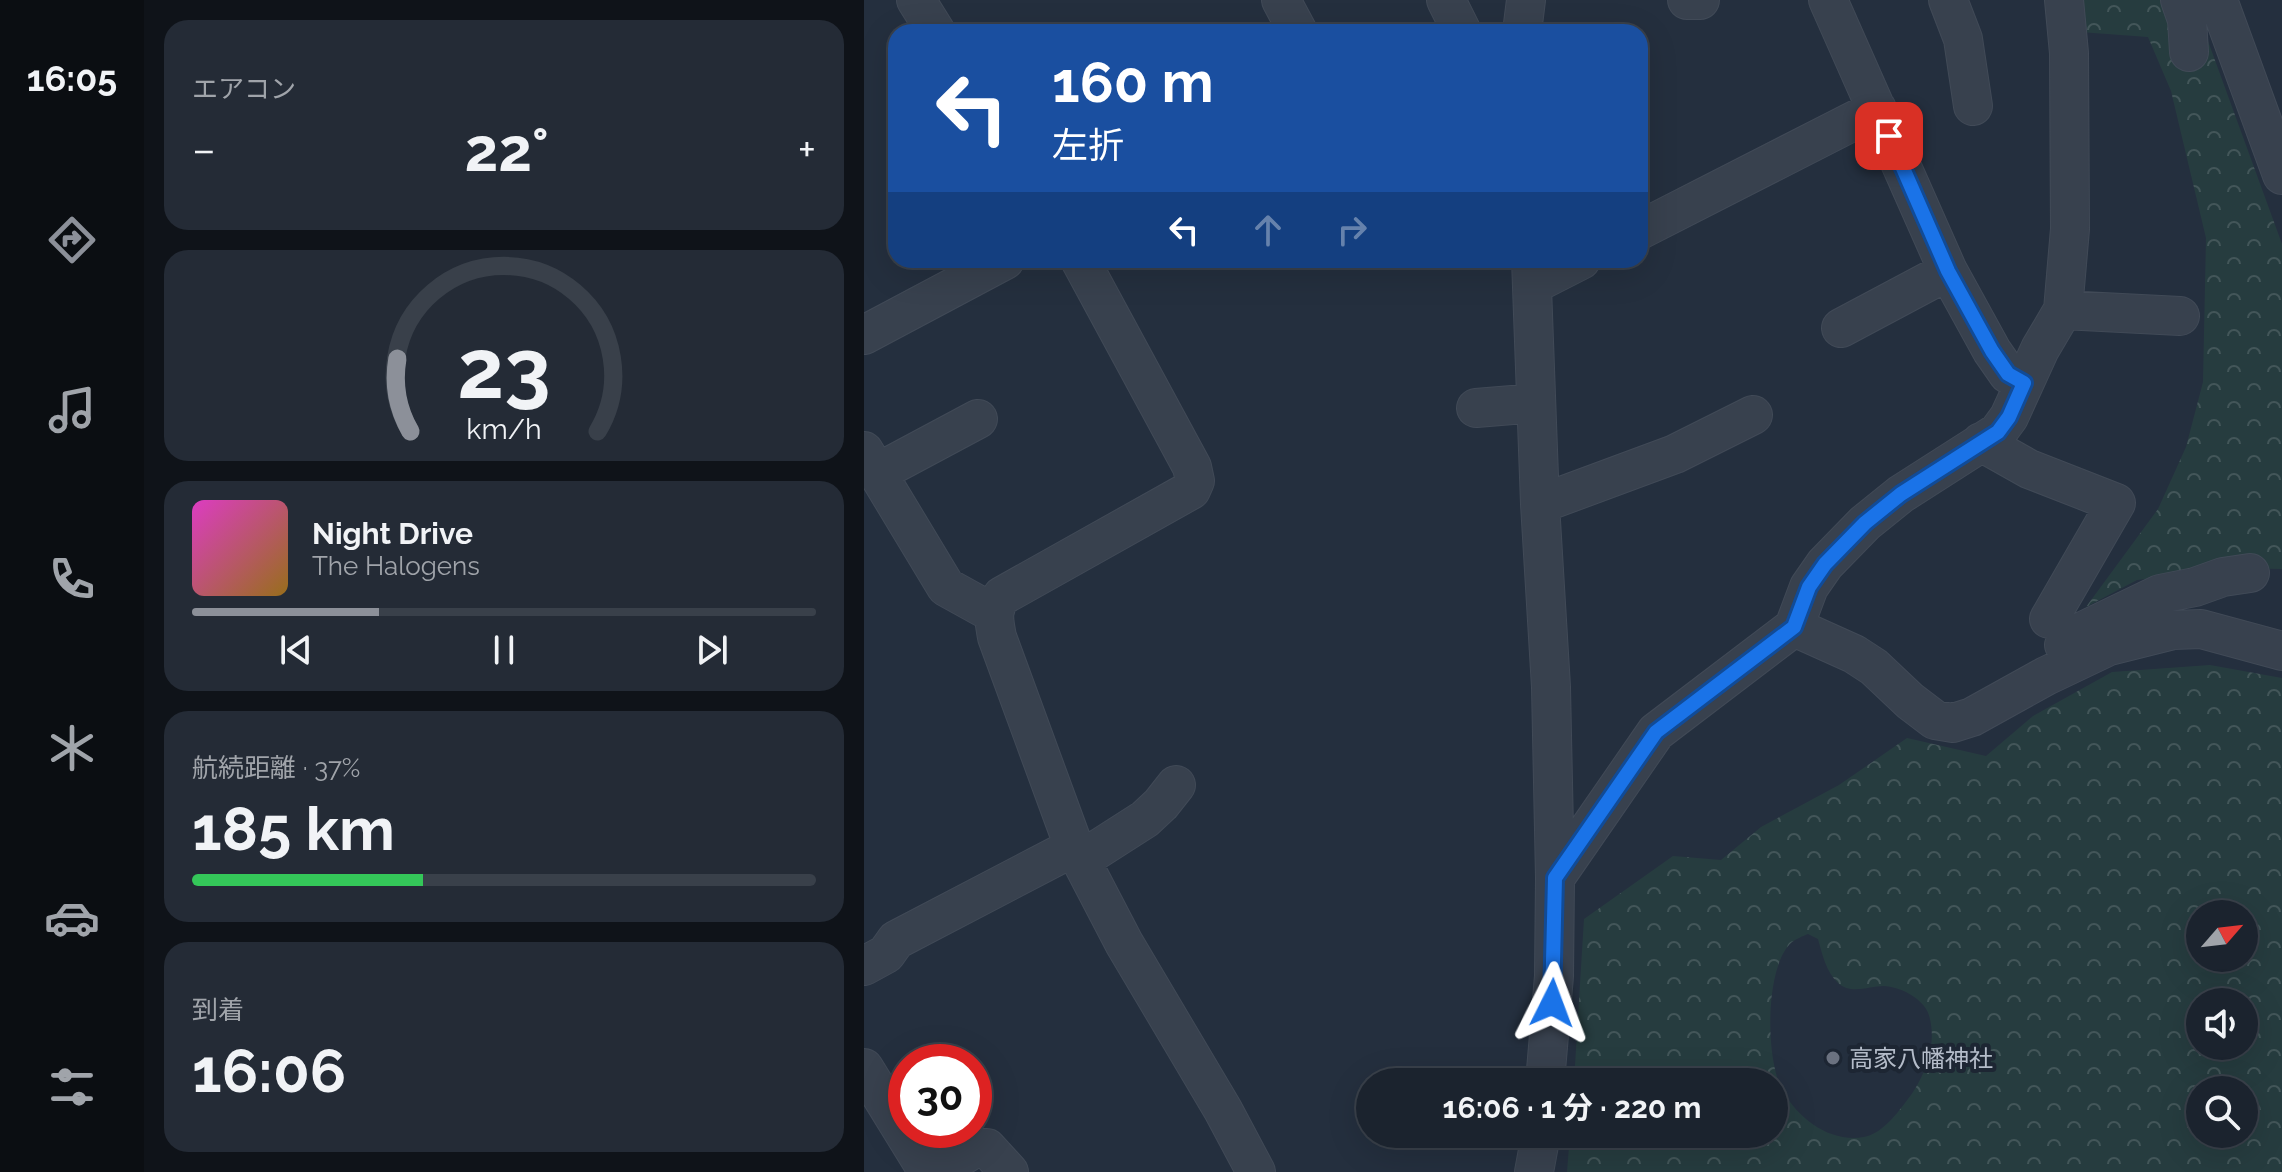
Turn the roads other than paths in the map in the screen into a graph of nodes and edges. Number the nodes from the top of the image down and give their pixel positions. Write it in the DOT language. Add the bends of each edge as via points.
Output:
graph roads {
  1 [pos="916,0"];
  2 [pos="1281,0"];
  3 [pos="1446,0"];
  4 [pos="1687,0"];
  5 [pos="1700,0"];
  6 [pos="1828,0"];
  7 [pos="1948,0"];
  8 [pos="2064,0"];
  9 [pos="2180,0"];
  10 [pos="2218,0"];
  11 [pos="931,24"];
  12 [pos="1294,24"];
  13 [pos="1458,24"];
  14 [pos="2189,52"];
  15 [pos="1973,106"];
  16 [pos="1877,109"];
  17 [pos="2282,175"];
  18 [pos="1648,226"];
  19 [pos="990,268"];
  20 [pos="1084,268"];
  21 [pos="1948,271"];
  22 [pos="1532,272"];
  23 [pos="2063,310"];
  24 [pos="2180,316"];
  25 [pos="1841,328"];
  26 [pos="864,335"];
  27 [pos="2024,383"];
  28 [pos="1536,403"];
  29 [pos="1476,408"];
  30 [pos="1753,415"];
  31 [pos="978,419"];
  32 [pos="1981,442"];
  33 [pos="871,462"];
  34 [pos="1540,504"];
  35 [pos="2250,573"];
  36 [pos="993,613"];
  37 [pos="2049,619"];
  38 [pos="1794,627"];
  39 [pos="2282,651"];
  40 [pos="2046,676"];
  41 [pos="1176,785"];
  42 [pos="1078,853"];
  43 [pos="1555,878"];
  44 [pos="864,966"];
  45 [pos="864,1068"];
  46 [pos="1546,1068"];
  47 [pos="877,1116"];
  48 [pos="1538,1148"];
  49 [pos="928,1172"];
  50 [pos="935,1172"];
  51 [pos="1009,1172"];
  52 [pos="1256,1172"];
  53 [pos="1534,1172"];
  1 -- 11 [label="street"];
  2 -- 12 [label="street"];
  3 -- 13 [label="street"];
  4 -- 5 [label="street"];
  6 -- 16 [label="street"];
  7 -- 15 [label="street" via="1963,39"];
  8 -- 23 [label="street" via="2070,229"];
  9 -- 14 [label="street"];
  10 -- 17 [label="street"];
  16 -- 18 [label="street"];
  16 -- 21 [label="street"];
  19 -- 26 [label="street"];
  20 -- 36 [label="street" via="1195,481 1191,490 1002,596"];
  21 -- 25 [label="street"];
  21 -- 27 [label="street" via="1992,351 2008,374"];
  22 -- 28 [label="street"];
  23 -- 24 [label="street"];
  23 -- 27 [label="street"];
  27 -- 32 [label="street" via="2009,417"];
  28 -- 29 [label="street"];
  28 -- 34 [label="street"];
  30 -- 34 [label="street" via="1675,454"];
  31 -- 33 [label="street"];
  32 -- 37 [label="street" via="2029,469 2116,503"];
  32 -- 38 [label="street" via="1865,523 1809,587"];
  33 -- 36 [label="street" via="946,587"];
  34 -- 43 [label="street"];
  35 -- 40 [label="street" via="2160,594 2083,631 2064,645"];
  36 -- 42 [label="street" via="997,637"];
  38 -- 40 [label="street" via="1854,654 1944,722 1972,717"];
  38 -- 43 [label="street" via="1656,732"];
  39 -- 40 [label="street" via="2201,629 2173,630 2109,646"];
  41 -- 42 [label="street" via="1145,819"];
  42 -- 44 [label="street" via="896,940 886,954"];
  42 -- 52 [label="street"];
  43 -- 46 [label="street"];
  45 -- 47 [label="street"];
  47 -- 49 [label="street"];
  48 -- 53 [label="street"];
  50 -- 51 [label="street" via="975,1148 987,1148"];
}
